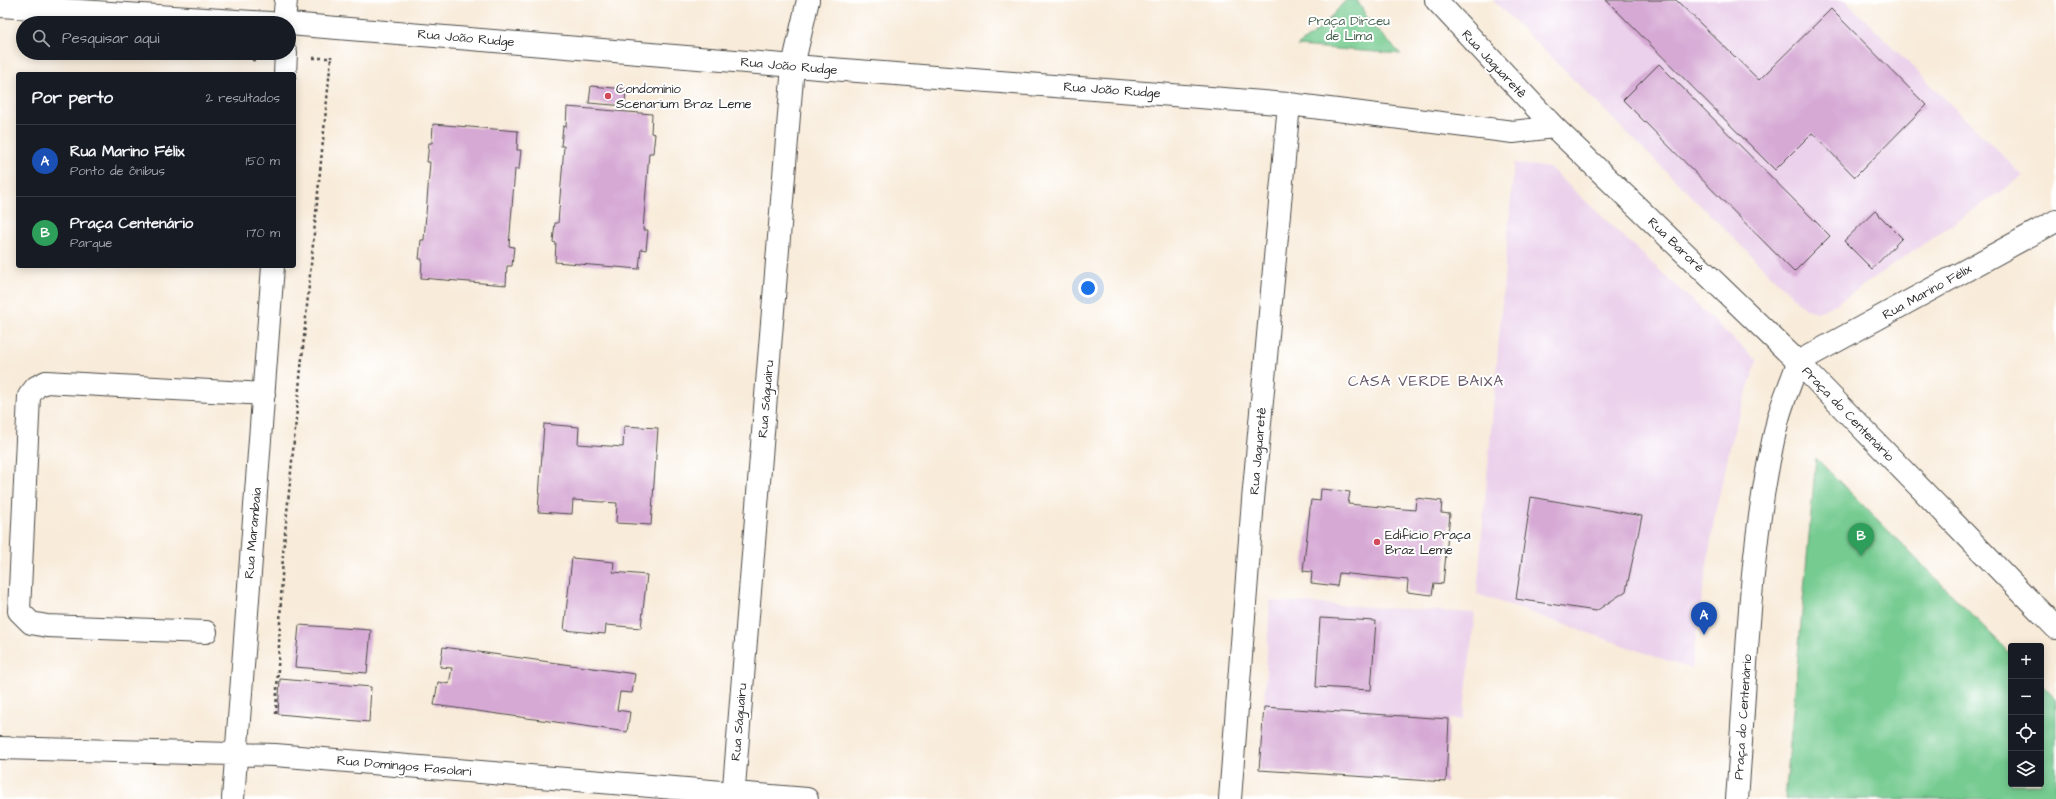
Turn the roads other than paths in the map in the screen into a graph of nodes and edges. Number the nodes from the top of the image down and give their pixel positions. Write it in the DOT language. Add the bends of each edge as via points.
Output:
graph roads {
  1 [pos="286,0"];
  2 [pos="808,0"];
  3 [pos="1436,0"];
  4 [pos="0,6"];
  5 [pos="159,16"];
  6 [pos="285,16"];
  7 [pos="296,25"];
  8 [pos="286,60"];
  9 [pos="793,66"];
  10 [pos="285,72"];
  11 [pos="1289,104"];
  12 [pos="1554,127"];
  13 [pos="2056,221"];
  14 [pos="273,268"];
  15 [pos="1798,362"];
  16 [pos="264,394"];
  17 [pos="2056,628"];
  18 [pos="206,632"];
  19 [pos="0,748"];
  20 [pos="236,755"];
  21 [pos="733,796"];
  22 [pos="233,799"];
  23 [pos="807,799"];
  24 [pos="1230,799"];
  25 [pos="1737,799"];
  1 -- 6 [label="street"];
  2 -- 9 [label="street, Rua Ságuairu"];
  3 -- 12 [label="street, Rua Jaguaretê"];
  4 -- 5 [label="street"];
  7 -- 9 [label="street, Rua João Rudge"];
  8 -- 10 [label="street"];
  9 -- 11 [label="street, Rua João Rudge"];
  9 -- 21 [label="street, Rua Ságuairu"];
  11 -- 12 [label="street" via="1513,132"];
  11 -- 24 [label="street, Rua Jaguaretê"];
  12 -- 15 [label="street, Rua Baroré"];
  13 -- 15 [label="street, Rua Marino Félix"];
  14 -- 16 [label="street, Rua Marambaia"];
  15 -- 17 [label="street, Praça do Centenário"];
  15 -- 25 [label="street, Praça do Centenário" via="1779,418 1762,498 1752,589"];
  16 -- 18 [label="street" via="229,390 46,382 36,387 29,396 19,611 31,623 47,626"];
  16 -- 20 [label="street, Rua Marambaia"];
  19 -- 20 [label="street, Rua Domingos Fasolari"];
  20 -- 21 [label="street, Rua Domingos Fasolari" via="275,755"];
  20 -- 22 [label="street, Rua Marambaia"];
  21 -- 23 [label="street, Rua Domingos Fasolari"];
}
